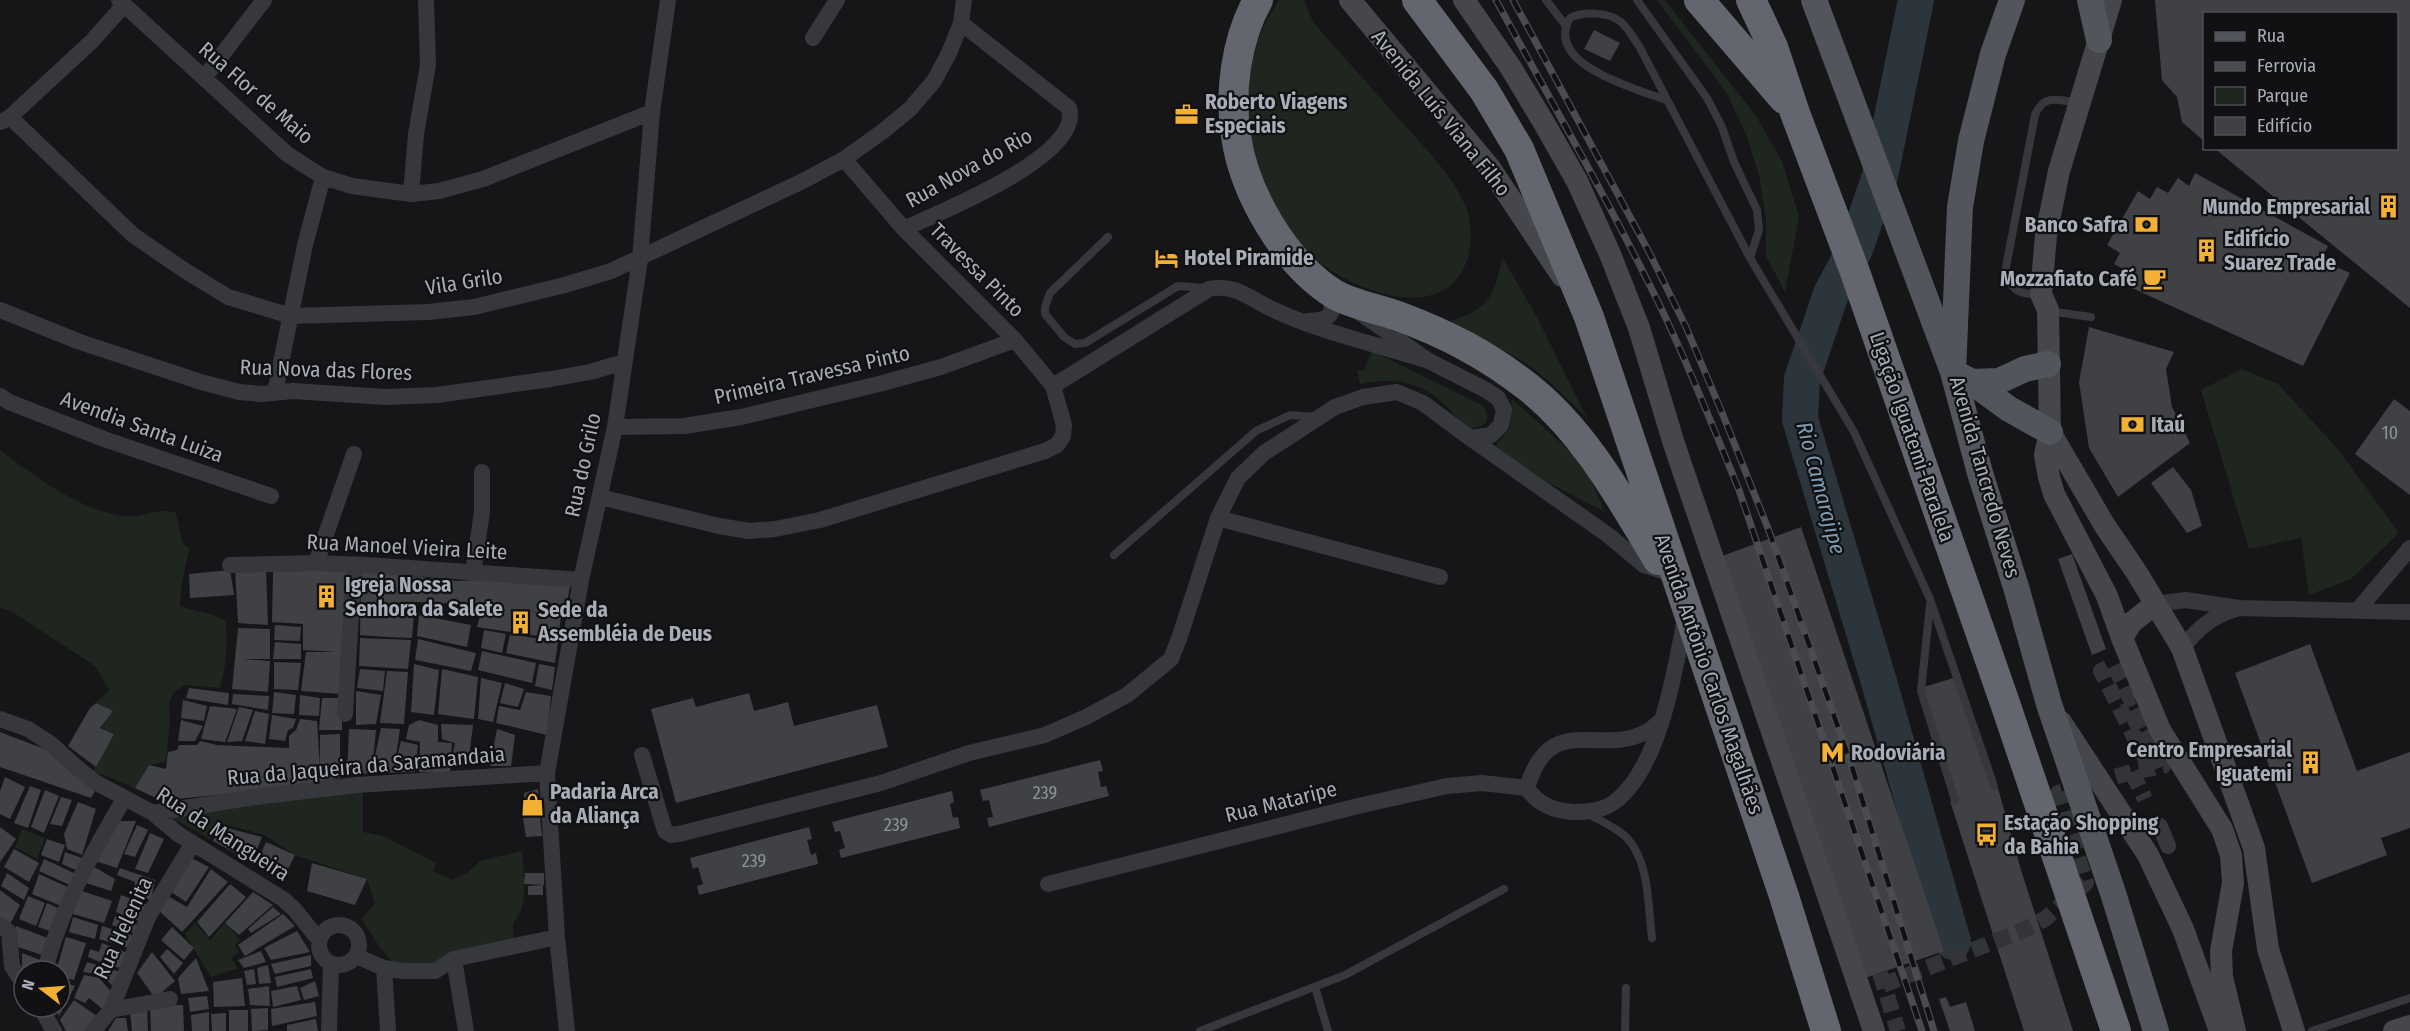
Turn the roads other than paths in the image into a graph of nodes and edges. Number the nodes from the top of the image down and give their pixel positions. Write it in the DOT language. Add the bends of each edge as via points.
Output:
graph roads {
  1 [pos="264,0"];
  2 [pos="426,0"];
  3 [pos="668,0"];
  4 [pos="837,0"];
  5 [pos="964,0"];
  6 [pos="1350,0"];
  7 [pos="1417,0"];
  8 [pos="1464,0"];
  9 [pos="1546,0"];
  10 [pos="1636,0"];
  11 [pos="1699,0"];
  12 [pos="1751,0"];
  13 [pos="1814,0"];
  14 [pos="1998,0"];
  15 [pos="2012,0"];
  16 [pos="2090,0"];
  17 [pos="2111,0"];
  18 [pos="122,2"];
  19 [pos="1254,7"];
  20 [pos="961,23"];
  21 [pos="1566,26"];
  22 [pos="813,38"];
  23 [pos="2099,40"];
  24 [pos="1993,54"];
  25 [pos="204,78"];
  26 [pos="1666,100"];
  27 [pos="2078,104"];
  28 [pos="652,112"];
  29 [pos="5,120"];
  30 [pos="1800,126"];
  31 [pos="844,159"];
  32 [pos="323,177"];
  33 [pos="411,194"];
  34 [pos="904,229"];
  35 [pos="1108,237"];
  36 [pos="1750,258"];
  37 [pos="639,259"];
  38 [pos="1209,289"];
  39 [pos="1329,290"];
  40 [pos="2044,302"];
  41 [pos="0,310"];
  42 [pos="291,316"];
  43 [pos="1589,317"];
  44 [pos="2091,317"];
  45 [pos="1306,322"];
  46 [pos="1391,335"];
  47 [pos="1015,340"];
  48 [pos="1457,340"];
  49 [pos="1429,361"];
  50 [pos="624,362"];
  51 [pos="2048,364"];
  52 [pos="1962,377"];
  53 [pos="1053,386"];
  54 [pos="275,392"];
  55 [pos="0,396"];
  56 [pos="1319,417"];
  57 [pos="615,427"];
  58 [pos="2050,432"];
  59 [pos="1470,438"];
  60 [pos="354,454"];
  61 [pos="482,472"];
  62 [pos="271,496"];
  63 [pos="600,497"];
  64 [pos="1218,518"];
  65 [pos="2410,548"];
  66 [pos="1114,555"];
  67 [pos="316,563"];
  68 [pos="230,565"];
  69 [pos="354,565"];
  70 [pos="473,573"];
  71 [pos="1666,573"];
  72 [pos="1440,577"];
  73 [pos="581,580"];
  74 [pos="1930,599"];
  75 [pos="2155,604"];
  76 [pos="2239,608"];
  77 [pos="1687,609"];
  78 [pos="2357,612"];
  79 [pos="2410,612"];
  80 [pos="2121,638"];
  81 [pos="2182,648"];
  82 [pos="2049,704"];
  83 [pos="345,714"];
  84 [pos="0,719"];
  85 [pos="1660,721"];
  86 [pos="642,755"];
  87 [pos="547,773"];
  88 [pos="1994,786"];
  89 [pos="1527,788"];
  90 [pos="124,799"];
  91 [pos="1955,800"];
  92 [pos="1583,812"];
  93 [pos="153,813"];
  94 [pos="2160,826"];
  95 [pos="193,843"];
  96 [pos="2169,846"];
  97 [pos="1048,884"];
  98 [pos="1504,889"];
  99 [pos="295,910"];
  100 [pos="336,924"];
  101 [pos="0,925"];
  102 [pos="557,938"];
  103 [pos="1652,938"];
  104 [pos="319,940"];
  105 [pos="356,956"];
  106 [pos="49,959"];
  107 [pos="454,959"];
  108 [pos="331,964"];
  109 [pos="12,966"];
  110 [pos="384,968"];
  111 [pos="1315,987"];
  112 [pos="1626,988"];
  113 [pos="2410,998"];
  114 [pos="170,999"];
  115 [pos="111,1010"];
  116 [pos="2410,1026"];
  117 [pos="93,1031"];
  118 [pos="329,1031"];
  119 [pos="388,1031"];
  120 [pos="466,1031"];
  121 [pos="567,1031"];
  122 [pos="1200,1031"];
  123 [pos="1328,1031"];
  124 [pos="1625,1031"];
  125 [pos="1826,1031"];
  126 [pos="1874,1031"];
  127 [pos="2116,1031"];
  128 [pos="2156,1031"];
  129 [pos="2220,1031"];
  130 [pos="2235,1031"];
  131 [pos="2294,1031"];
  132 [pos="2312,1031"];
  133 [pos="2394,1031"];
  1 -- 25 [label="street"];
  2 -- 33 [label="street" via="428,65"];
  3 -- 28 [label="street, Rua do Grilo"];
  4 -- 22 [label="street"];
  5 -- 20 [label="street, Vila Grilo"];
  6 -- 43 [label="street, Avenida Luís Viana Filho" via="1490,168"];
  7 -- 43 [label="highway, Avenida Antônio Carlos Magalhães" via="1484,90 1519,149"];
  8 -- 126 [label="street" via="1511,68 1577,182 1610,254 1639,328 1674,444"];
  9 -- 21 [label="lane"];
  10 -- 36 [label="lane" via="1707,98 1722,127 1757,210 1759,230"];
  11 -- 30 [label="highway"];
  12 -- 30 [label="highway, Ligação Iguatemi-Paralela" via="1773,47"];
  13 -- 52 [label="main road" via="1937,327"];
  14 -- 24 [label="main road"];
  15 -- 24 [label="main road, Avenida Tancredo Neves"];
  16 -- 23 [label="main road"];
  17 -- 23 [label="street"];
  18 -- 25 [label="street, Rua Flor de Maio"];
  18 -- 29 [label="street" via="92,40"];
  19 -- 39 [label="highway" via="1238,55 1233,93 1236,137 1247,178 1275,234 1291,255"];
  20 -- 31 [label="street, Vila Grilo" via="934,81 910,109"];
  20 -- 34 [label="street, Rua Nova do Rio" via="1069,108 1071,119 1054,146 1033,164"];
  21 -- 26 [label="lane" via="1564,43 1574,57 1592,70"];
  21 -- 26 [label="lane" via="1570,18 1581,14 1604,15 1620,21 1639,46"];
  23 -- 27 [label="street"];
  24 -- 52 [label="main road, Avenida Tancredo Neves" via="1971,141 1960,207"];
  25 -- 32 [label="street, Rua Flor de Maio" via="287,154"];
  26 -- 36 [label="lane"];
  27 -- 40 [label="street" via="2048,225"];
  27 -- 40 [label="lane" via="2045,101 2035,115 2006,267 2012,288"];
  28 -- 33 [label="street, Rua Flor de Maio" via="483,179"];
  28 -- 37 [label="street, Rua do Grilo"];
  29 -- 42 [label="street, Vila Grilo" via="133,235 228,297"];
  30 -- 127 [label="highway, Ligação Iguatemi-Paralela" via="1855,272"];
  31 -- 34 [label="street, Travessa Pinto"];
  31 -- 37 [label="street, Vila Grilo"];
  32 -- 33 [label="street, Rua Flor de Maio" via="352,186"];
  32 -- 42 [label="street"];
  34 -- 47 [label="street, Travessa Pinto"];
  35 -- 38 [label="lane" via="1050,293 1045,307 1045,314 1075,344 1085,343 1178,286"];
  36 -- 74 [label="lane" via="1854,432"];
  37 -- 42 [label="street, Vila Grilo" via="565,285 474,307"];
  37 -- 50 [label="street, Rua do Grilo"];
  38 -- 45 [label="street" via="1219,286 1240,292"];
  38 -- 53 [label="street"];
  39 -- 45 [label="street" via="1329,317"];
  39 -- 46 [label="street"];
  39 -- 48 [label="highway"];
  40 -- 44 [label="lane"];
  40 -- 51 [label="street"];
  41 -- 54 [label="street, Rua Nova das Flores" via="80,342 201,382 239,392"];
  42 -- 54 [label="street"];
  43 -- 77 [label="highway, Avenida Antônio Carlos Magalhães"];
  45 -- 46 [label="street"];
  45 -- 49 [label="street"];
  46 -- 48 [label="street"];
  46 -- 49 [label="street"];
  47 -- 53 [label="street, Travessa Pinto"];
  47 -- 57 [label="street, Primeira Travessa Pinto" via="931,370 741,417 684,426"];
  48 -- 71 [label="highway" via="1507,370 1551,407 1606,474"];
  49 -- 59 [label="street" via="1486,390 1504,408 1497,430 1491,435"];
  50 -- 54 [label="street, Rua Nova das Flores" via="551,379 437,395 385,398"];
  50 -- 57 [label="street, Rua do Grilo"];
  51 -- 52 [label="main road" via="1999,381"];
  51 -- 58 [label="street"];
  52 -- 58 [label="main road"];
  52 -- 82 [label="main road, Avenida Tancredo Neves" via="1980,473"];
  53 -- 63 [label="street, Travessa Pinto" via="1065,425 1057,445 820,520 749,531"];
  55 -- 62 [label="street, Avendia Santa Luiza" via="104,439"];
  56 -- 59 [label="street" via="1363,397 1397,393 1423,403"];
  56 -- 64 [label="street" via="1264,453 1238,478"];
  56 -- 66 [label="lane" via="1290,415 1256,431"];
  57 -- 63 [label="street, Rua do Grilo"];
  58 -- 75 [label="street"];
  58 -- 80 [label="street" via="2045,455 2054,494 2108,596"];
  59 -- 71 [label="street" via="1608,535 1644,565"];
  60 -- 67 [label="street"];
  61 -- 70 [label="street" via="482,512"];
  63 -- 73 [label="street, Rua do Grilo"];
  64 -- 72 [label="street"];
  64 -- 86 [label="street" via="1171,659 1127,695 1045,735 969,753 881,783 671,835 664,831"];
  65 -- 78 [label="street"];
  67 -- 68 [label="street, Rua Manoel Vieira Leite"];
  67 -- 69 [label="street, Rua Manoel Vieira Leite"];
  69 -- 70 [label="street, Rua Manoel Vieira Leite"];
  69 -- 83 [label="street"];
  70 -- 73 [label="street, Rua Manoel Vieira Leite"];
  71 -- 77 [label="highway"];
  73 -- 87 [label="street, Rua do Grilo"];
  74 -- 88 [label="lane"];
  74 -- 91 [label="lane" via="1921,691"];
  75 -- 76 [label="street" via="2186,600"];
  75 -- 80 [label="street" via="2131,623"];
  75 -- 81 [label="street"];
  76 -- 78 [label="street"];
  76 -- 81 [label="street" via="2207,621"];
  77 -- 85 [label="street"];
  77 -- 125 [label="highway, Avenida Antônio Carlos Magalhães"];
  78 -- 79 [label="street"];
  80 -- 130 [label="street" via="2160,730 2222,830 2230,855 2233,883 2221,951 2222,977"];
  81 -- 131 [label="street" via="2254,848 2268,949"];
  82 -- 128 [label="main road, Avenida Tancredo Neves"];
  82 -- 129 [label="street, Avenida Tancredo Neves" via="2148,855 2183,929"];
  84 -- 90 [label="street" via="28,729 95,782"];
  85 -- 89 [label="street" via="1647,732 1631,737 1575,740 1556,746 1544,753 1533,768"];
  85 -- 92 [label="street" via="1652,749 1628,790 1599,810"];
  87 -- 93 [label="street, Rua da Jaqueira da Saramandaia" via="357,785"];
  87 -- 102 [label="street, Rua do Grilo"];
  89 -- 92 [label="street" via="1547,806 1563,812"];
  89 -- 97 [label="street, Rua Mataripe" via="1482,783 1447,786"];
  90 -- 93 [label="street, Rua da Mangueira"];
  90 -- 106 [label="street" via="80,878"];
  92 -- 103 [label="lane" via="1626,838 1638,855"];
  93 -- 95 [label="street, Rua da Mangueira"];
  94 -- 96 [label="street"];
  95 -- 99 [label="street, Rua da Mangueira"];
  95 -- 115 [label="street, Rua Helenita" via="148,917"];
  98 -- 111 [label="lane" via="1376,960"];
  99 -- 100 [label="street, Rua da Mangueira"];
  99 -- 104 [label="street, Rua da Mangueira"];
  100 -- 104 [label="street" via="325,930"];
  100 -- 105 [label="street" via="347,926 356,934 360,945"];
  101 -- 109 [label="street" via="9,932"];
  102 -- 107 [label="street"];
  102 -- 121 [label="street, Rua do Grilo"];
  104 -- 108 [label="street" via="321,954"];
  105 -- 108 [label="street" via="340,965"];
  105 -- 110 [label="street"];
  107 -- 110 [label="street" via="435,970"];
  107 -- 120 [label="street"];
  108 -- 118 [label="street"];
  110 -- 119 [label="street"];
  111 -- 122 [label="lane"];
  111 -- 123 [label="lane"];
  112 -- 124 [label="lane"];
  113 -- 132 [label="lane"];
  114 -- 115 [label="street"];
  115 -- 117 [label="street, Rua Helenita"];
  116 -- 133 [label="street"];
}
